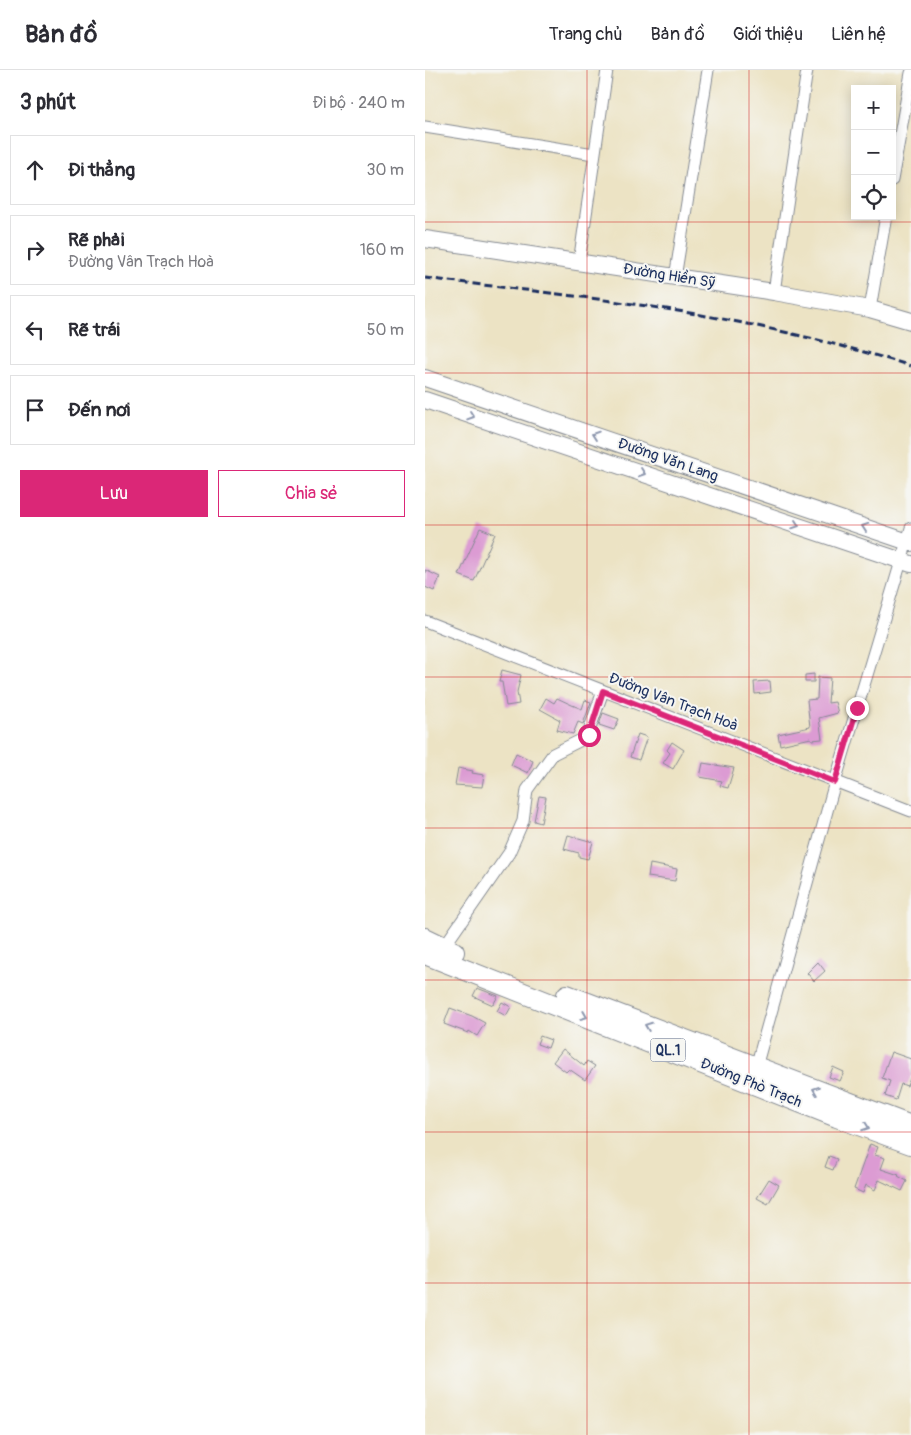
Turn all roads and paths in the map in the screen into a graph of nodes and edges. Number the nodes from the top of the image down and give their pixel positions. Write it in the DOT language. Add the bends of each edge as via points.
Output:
graph roads {
  1 [pos="607,70"];
  2 [pos="708,70"];
  3 [pos="807,70"];
  4 [pos="911,73"];
  5 [pos="425,127"];
  6 [pos="594,154"];
  7 [pos="893,175"];
  8 [pos="885,220"];
  9 [pos="425,239"];
  10 [pos="579,263"];
  11 [pos="675,278"];
  12 [pos="773,292"];
  13 [pos="870,309"];
  14 [pos="911,321"];
  15 [pos="425,378"];
  16 [pos="425,400"];
  17 [pos="910,537"];
  18 [pos="906,562"];
  19 [pos="425,621"];
  20 [pos="603,691"];
  21 [pos="835,782"];
  22 [pos="911,811"];
  23 [pos="431,946"];
  24 [pos="563,1000"];
  25 [pos="756,1067"];
  26 [pos="840,1109"];
  27 [pos="911,1126"];
  28 [pos="911,1144"];
  1 -- 6 [label="street"];
  2 -- 11 [label="street"];
  3 -- 12 [label="street"];
  4 -- 7 [label="street"];
  5 -- 6 [label="street"];
  6 -- 10 [label="street"];
  8 -- 13 [label="street"];
  9 -- 10 [label="street, Đường Hiền Sỹ"];
  10 -- 11 [label="street, Đường Hiền Sỹ"];
  11 -- 12 [label="street, Đường Hiền Sỹ"];
  12 -- 13 [label="street, Đường Hiền Sỹ"];
  13 -- 14 [label="street, Đường Hiền Sỹ"];
  17 -- 15 [label="street, Đường Văn Lang, one-way"];
  16 -- 18 [label="street, Đường Văn Lang, one-way"];
  17 -- 18 [label="street"];
  18 -- 21 [label="street"];
  19 -- 20 [label="street, Đường Vân Trạch Hoà"];
  20 -- 21 [label="street, Đường Vân Trạch Hoà"];
  20 -- 23 [label="street" via="587,737 553,754 527,790 523,821 509,853"];
  21 -- 22 [label="street, Đường Vân Trạch Hoà"];
  21 -- 25 [label="street"];
  23 -- 24 [label="highway, Đường Phò Trạch / QL.1"];
  25 -- 24 [label="highway, Đường Phò Trạch / QL.1, one-way"];
  24 -- 26 [label="highway, Đường Phò Trạch / QL.1, one-way"];
  26 -- 25 [label="highway, Đường Phò Trạch / QL.1, one-way"];
  26 -- 27 [label="highway, Đường Phò Trạch / QL.1"];
  26 -- 28 [label="highway, Đường Phò Trạch / QL.1, one-way"];
}
